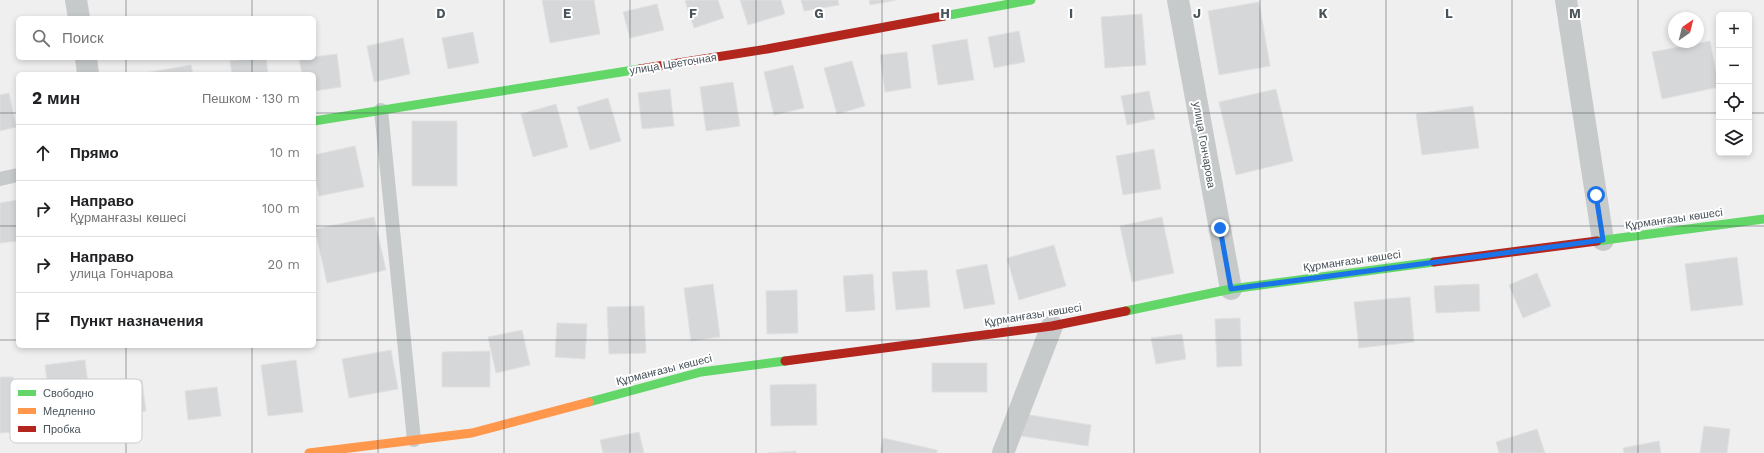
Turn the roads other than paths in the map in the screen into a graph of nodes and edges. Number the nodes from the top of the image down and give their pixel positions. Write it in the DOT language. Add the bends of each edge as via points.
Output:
graph roads {
  1 [pos="76,0"];
  2 [pos="1031,0"];
  3 [pos="1178,0"];
  4 [pos="1566,0"];
  5 [pos="79,16"];
  6 [pos="86,60"];
  7 [pos="88,72"];
  8 [pos="381,110"];
  9 [pos="316,121"];
  10 [pos="16,175"];
  11 [pos="0,179"];
  12 [pos="1764,219"];
  13 [pos="1603,240"];
  14 [pos="1231,289"];
  15 [pos="1052,326"];
  16 [pos="414,440"];
  17 [pos="309,453"];
  18 [pos="1003,453"];
  1 -- 5 [label="street"];
  2 -- 8 [label="street, улица Цветочная" via="767,50"];
  3 -- 14 [label="street, улица Гончарова"];
  4 -- 13 [label="street"];
  6 -- 7 [label="street"];
  8 -- 9 [label="street, улица Цветочная"];
  8 -- 16 [label="lane"];
  10 -- 11 [label="lane"];
  12 -- 13 [label="street, Құрманғазы көшесі"];
  13 -- 14 [label="street, Құрманғазы көшесі"];
  14 -- 15 [label="street, Құрманғазы көшесі"];
  15 -- 16 [label="street, Құрманғазы көшесі" via="702,372 472,433"];
  15 -- 18 [label="street"];
  16 -- 17 [label="street, Құрманғазы көшесі"];
}
